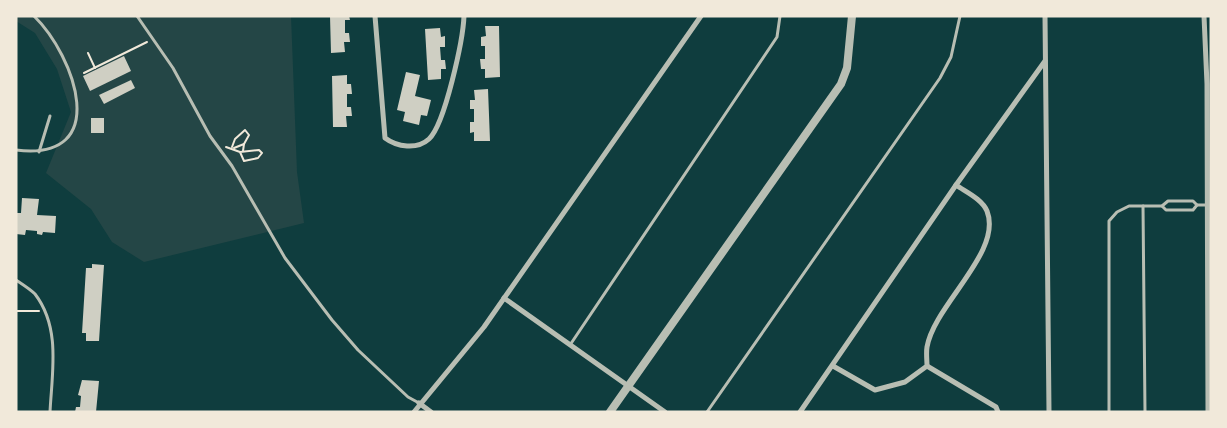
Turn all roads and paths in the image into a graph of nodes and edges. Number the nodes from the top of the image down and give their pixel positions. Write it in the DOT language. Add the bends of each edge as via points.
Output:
graph roads {
  1 [pos="34,16"];
  2 [pos="137,16"];
  3 [pos="376,16"];
  4 [pos="464,16"];
  5 [pos="701,16"];
  6 [pos="780,16"];
  7 [pos="852,16"];
  8 [pos="960,16"];
  9 [pos="1045,16"];
  10 [pos="1204,16"];
  11 [pos="143,44"];
  12 [pos="88,53"];
  13 [pos="1045,61"];
  14 [pos="95,68"];
  15 [pos="84,73"];
  16 [pos="50,116"];
  17 [pos="244,144"];
  18 [pos="233,148"];
  19 [pos="16,150"];
  20 [pos="219,150"];
  21 [pos="39,152"];
  22 [pos="241,152"];
  23 [pos="956,185"];
  24 [pos="1197,205"];
  25 [pos="1206,205"];
  26 [pos="1143,206"];
  27 [pos="1162,206"];
  28 [pos="16,280"];
  29 [pos="504,298"];
  30 [pos="16,311"];
  31 [pos="45,311"];
  32 [pos="570,345"];
  33 [pos="833,366"];
  34 [pos="927,366"];
  35 [pos="1209,382"];
  36 [pos="628,387"];
  37 [pos="419,403"];
  38 [pos="50,412"];
  39 [pos="414,412"];
  40 [pos="431,412"];
  41 [pos="610,412"];
  42 [pos="664,412"];
  43 [pos="707,412"];
  44 [pos="800,412"];
  45 [pos="998,412"];
  46 [pos="1049,412"];
  47 [pos="1109,412"];
  48 [pos="1145,412"];
  49 [pos="1208,412"];
  1 -- 21 [label="lane" via="48,32 64,63 78,102 76,120 67,140"];
  2 -- 20 [label="lane" via="173,68"];
  3 -- 4 [label="street" via="385,138 403,146 418,145 433,134 463,36"];
  5 -- 29 [label="street"];
  6 -- 32 [label="lane" via="777,37"];
  7 -- 36 [label="street" via="841,84"];
  8 -- 43 [label="lane" via="952,56 940,78"];
  9 -- 13 [label="street"];
  10 -- 25 [label="street"];
  11 -- 14 [label="path"];
  12 -- 14 [label="path"];
  13 -- 23 [label="street"];
  13 -- 46 [label="street"];
  14 -- 15 [label="path"];
  16 -- 21 [label="lane"];
  17 -- 18 [label="path"];
  17 -- 18 [label="path" via="249,135 245,130 235,139"];
  17 -- 22 [label="path"];
  18 -- 20 [label="path"];
  18 -- 22 [label="path"];
  19 -- 21 [label="lane"];
  20 -- 37 [label="lane" via="285,258 332,320 358,350 408,397"];
  22 -- 22 [label="path" via="244,161 258,158 262,153 259,150"];
  23 -- 33 [label="street"];
  23 -- 34 [label="street" via="981,202 987,211 990,222 988,238 979,258 944,307 927,348"];
  24 -- 25 [label="lane"];
  24 -- 27 [label="lane" via="1193,201 1168,201"];
  24 -- 27 [label="lane" via="1193,210 1166,210"];
  25 -- 35 [label="street"];
  26 -- 27 [label="lane"];
  26 -- 47 [label="lane" via="1129,206 1109,221"];
  26 -- 48 [label="lane"];
  28 -- 31 [label="lane" via="34,293"];
  29 -- 32 [label="street"];
  29 -- 37 [label="street" via="464,353"];
  30 -- 31 [label="path"];
  31 -- 38 [label="lane" via="53,343"];
  32 -- 36 [label="street"];
  33 -- 34 [label="street" via="875,390 905,382"];
  33 -- 44 [label="street"];
  34 -- 45 [label="street" via="996,407"];
  35 -- 49 [label="street"];
  36 -- 41 [label="street"];
  36 -- 42 [label="street"];
  37 -- 39 [label="street"];
  37 -- 40 [label="street"];
}
